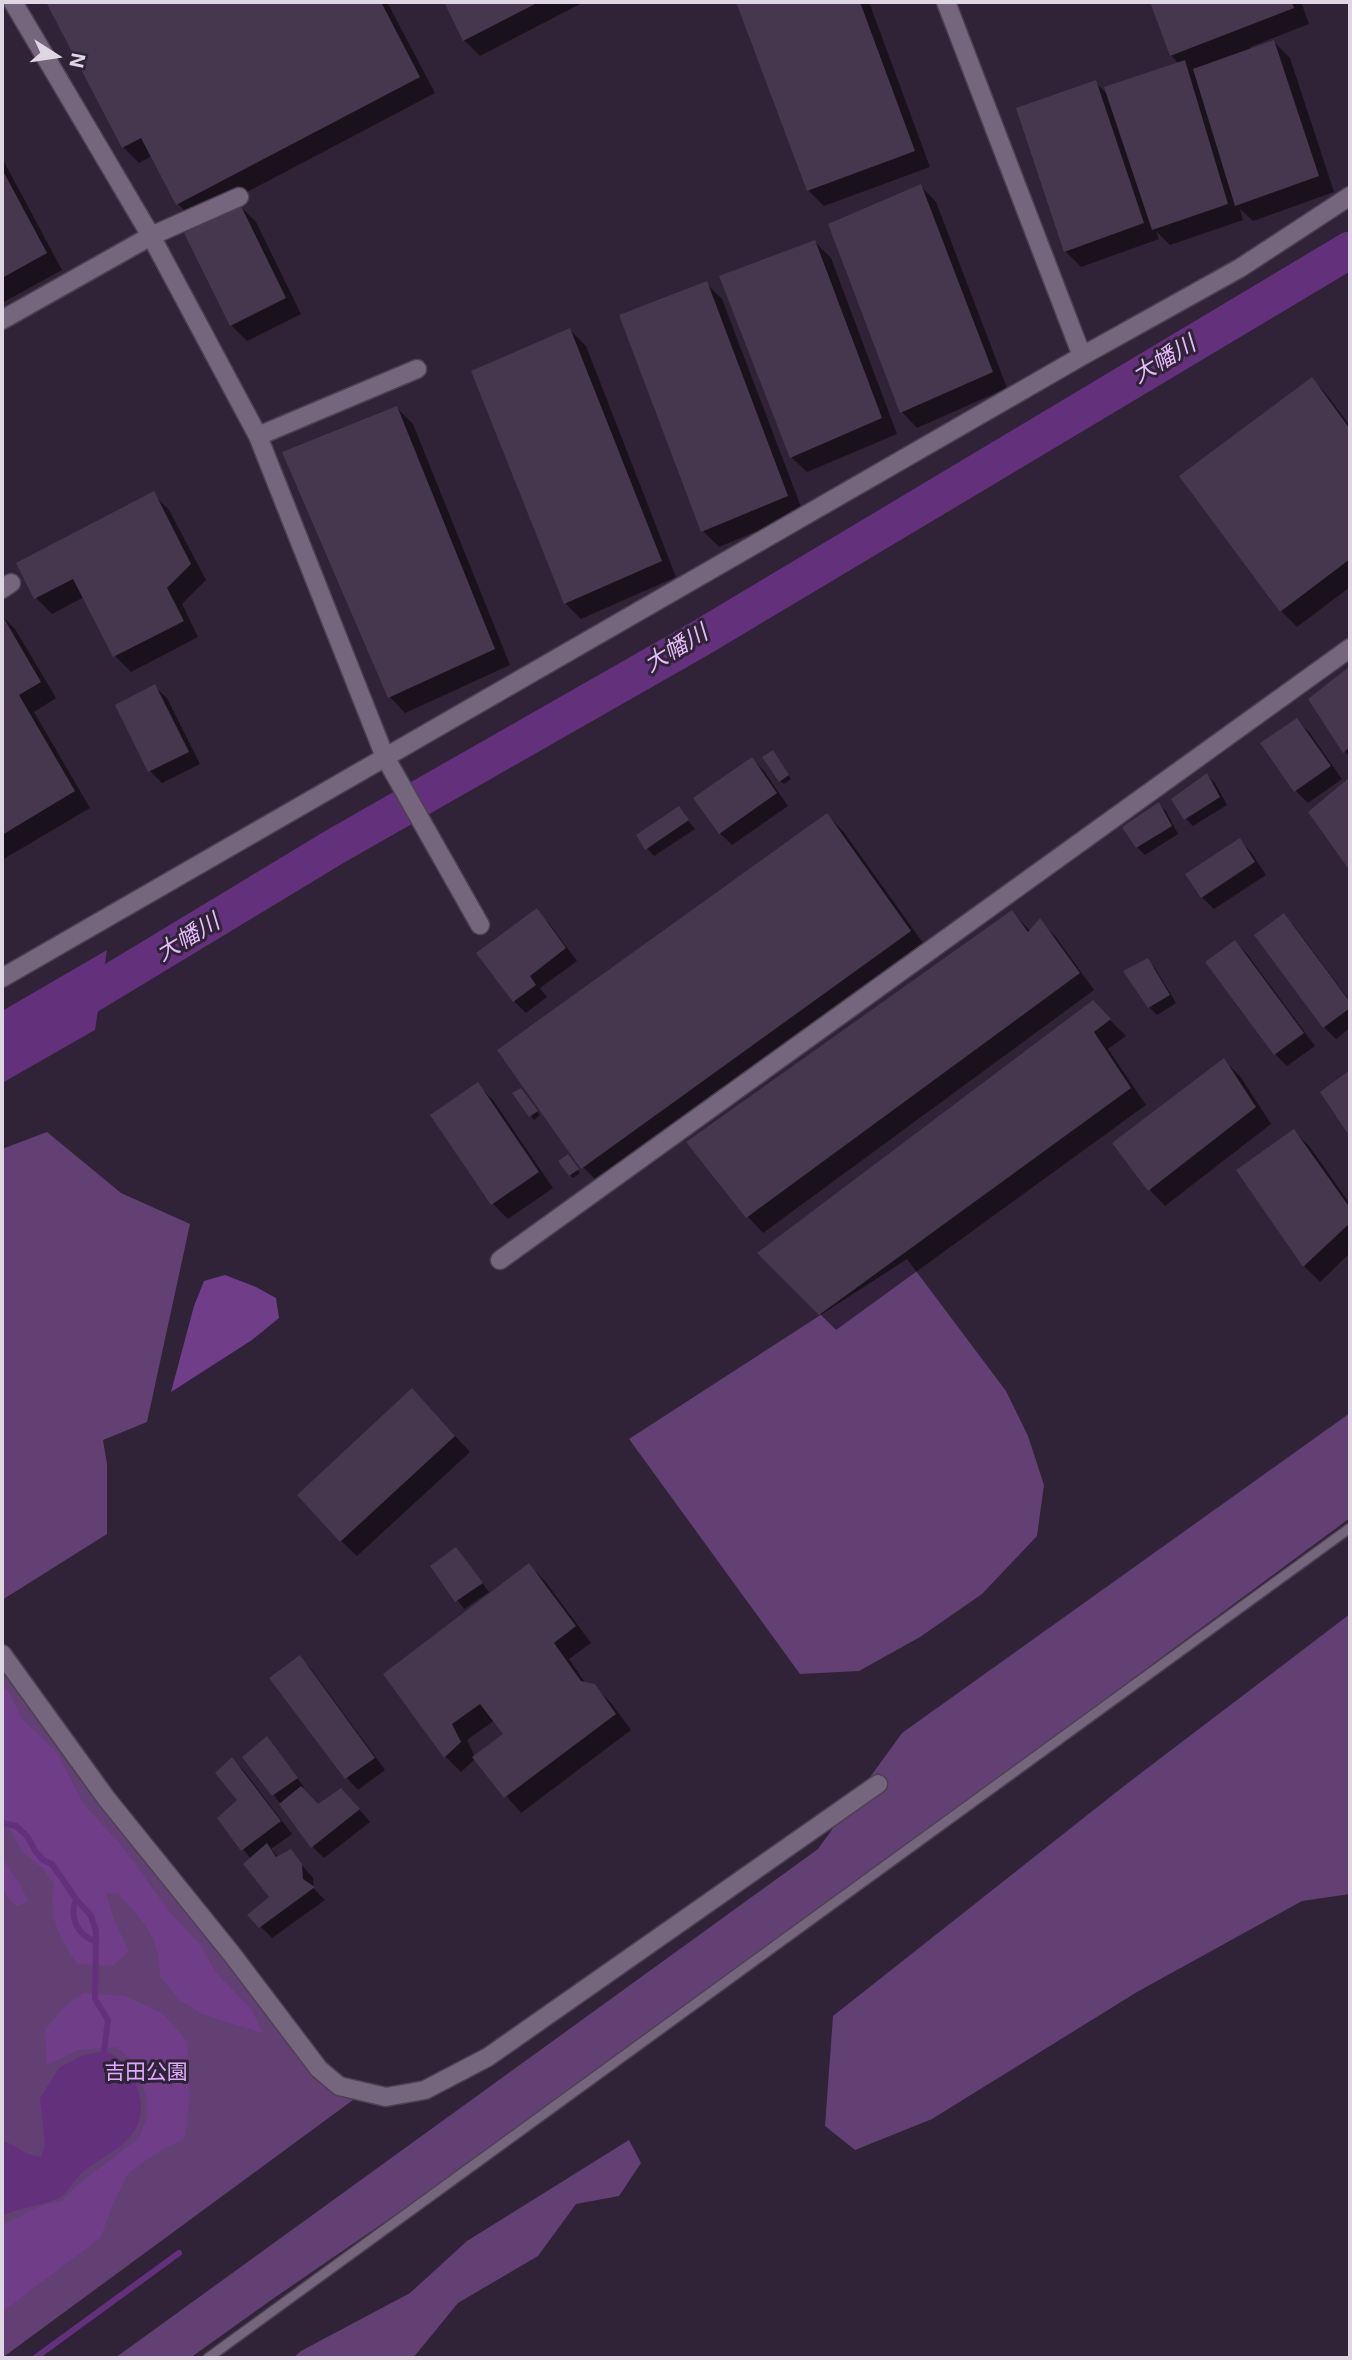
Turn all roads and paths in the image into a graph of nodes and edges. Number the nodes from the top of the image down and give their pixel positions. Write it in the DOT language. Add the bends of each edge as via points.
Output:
graph roads {
  1 [pos="13,2"];
  2 [pos="946,2"];
  3 [pos="1350,195"];
  4 [pos="239,197"];
  5 [pos="151,236"];
  6 [pos="2,320"];
  7 [pos="1083,356"];
  8 [pos="417,369"];
  9 [pos="258,436"];
  10 [pos="1350,648"];
  11 [pos="384,757"];
  12 [pos="480,925"];
  13 [pos="2,978"];
  14 [pos="500,1260"];
  15 [pos="1350,1528"];
  16 [pos="2,1654"];
  17 [pos="878,1784"];
  18 [pos="208,2358"];
  1 -- 5 [label="street"];
  2 -- 7 [label="street"];
  3 -- 7 [label="street" via="1240,268"];
  4 -- 5 [label="street"];
  5 -- 6 [label="street"];
  5 -- 9 [label="street"];
  7 -- 11 [label="street"];
  8 -- 9 [label="street"];
  9 -- 11 [label="street"];
  10 -- 14 [label="street"];
  11 -- 12 [label="street"];
  11 -- 13 [label="street"];
  15 -- 18 [label="lane"];
  16 -- 17 [label="street" via="106,1798 319,2069 339,2086 386,2097 425,2090 488,2057"];
}
